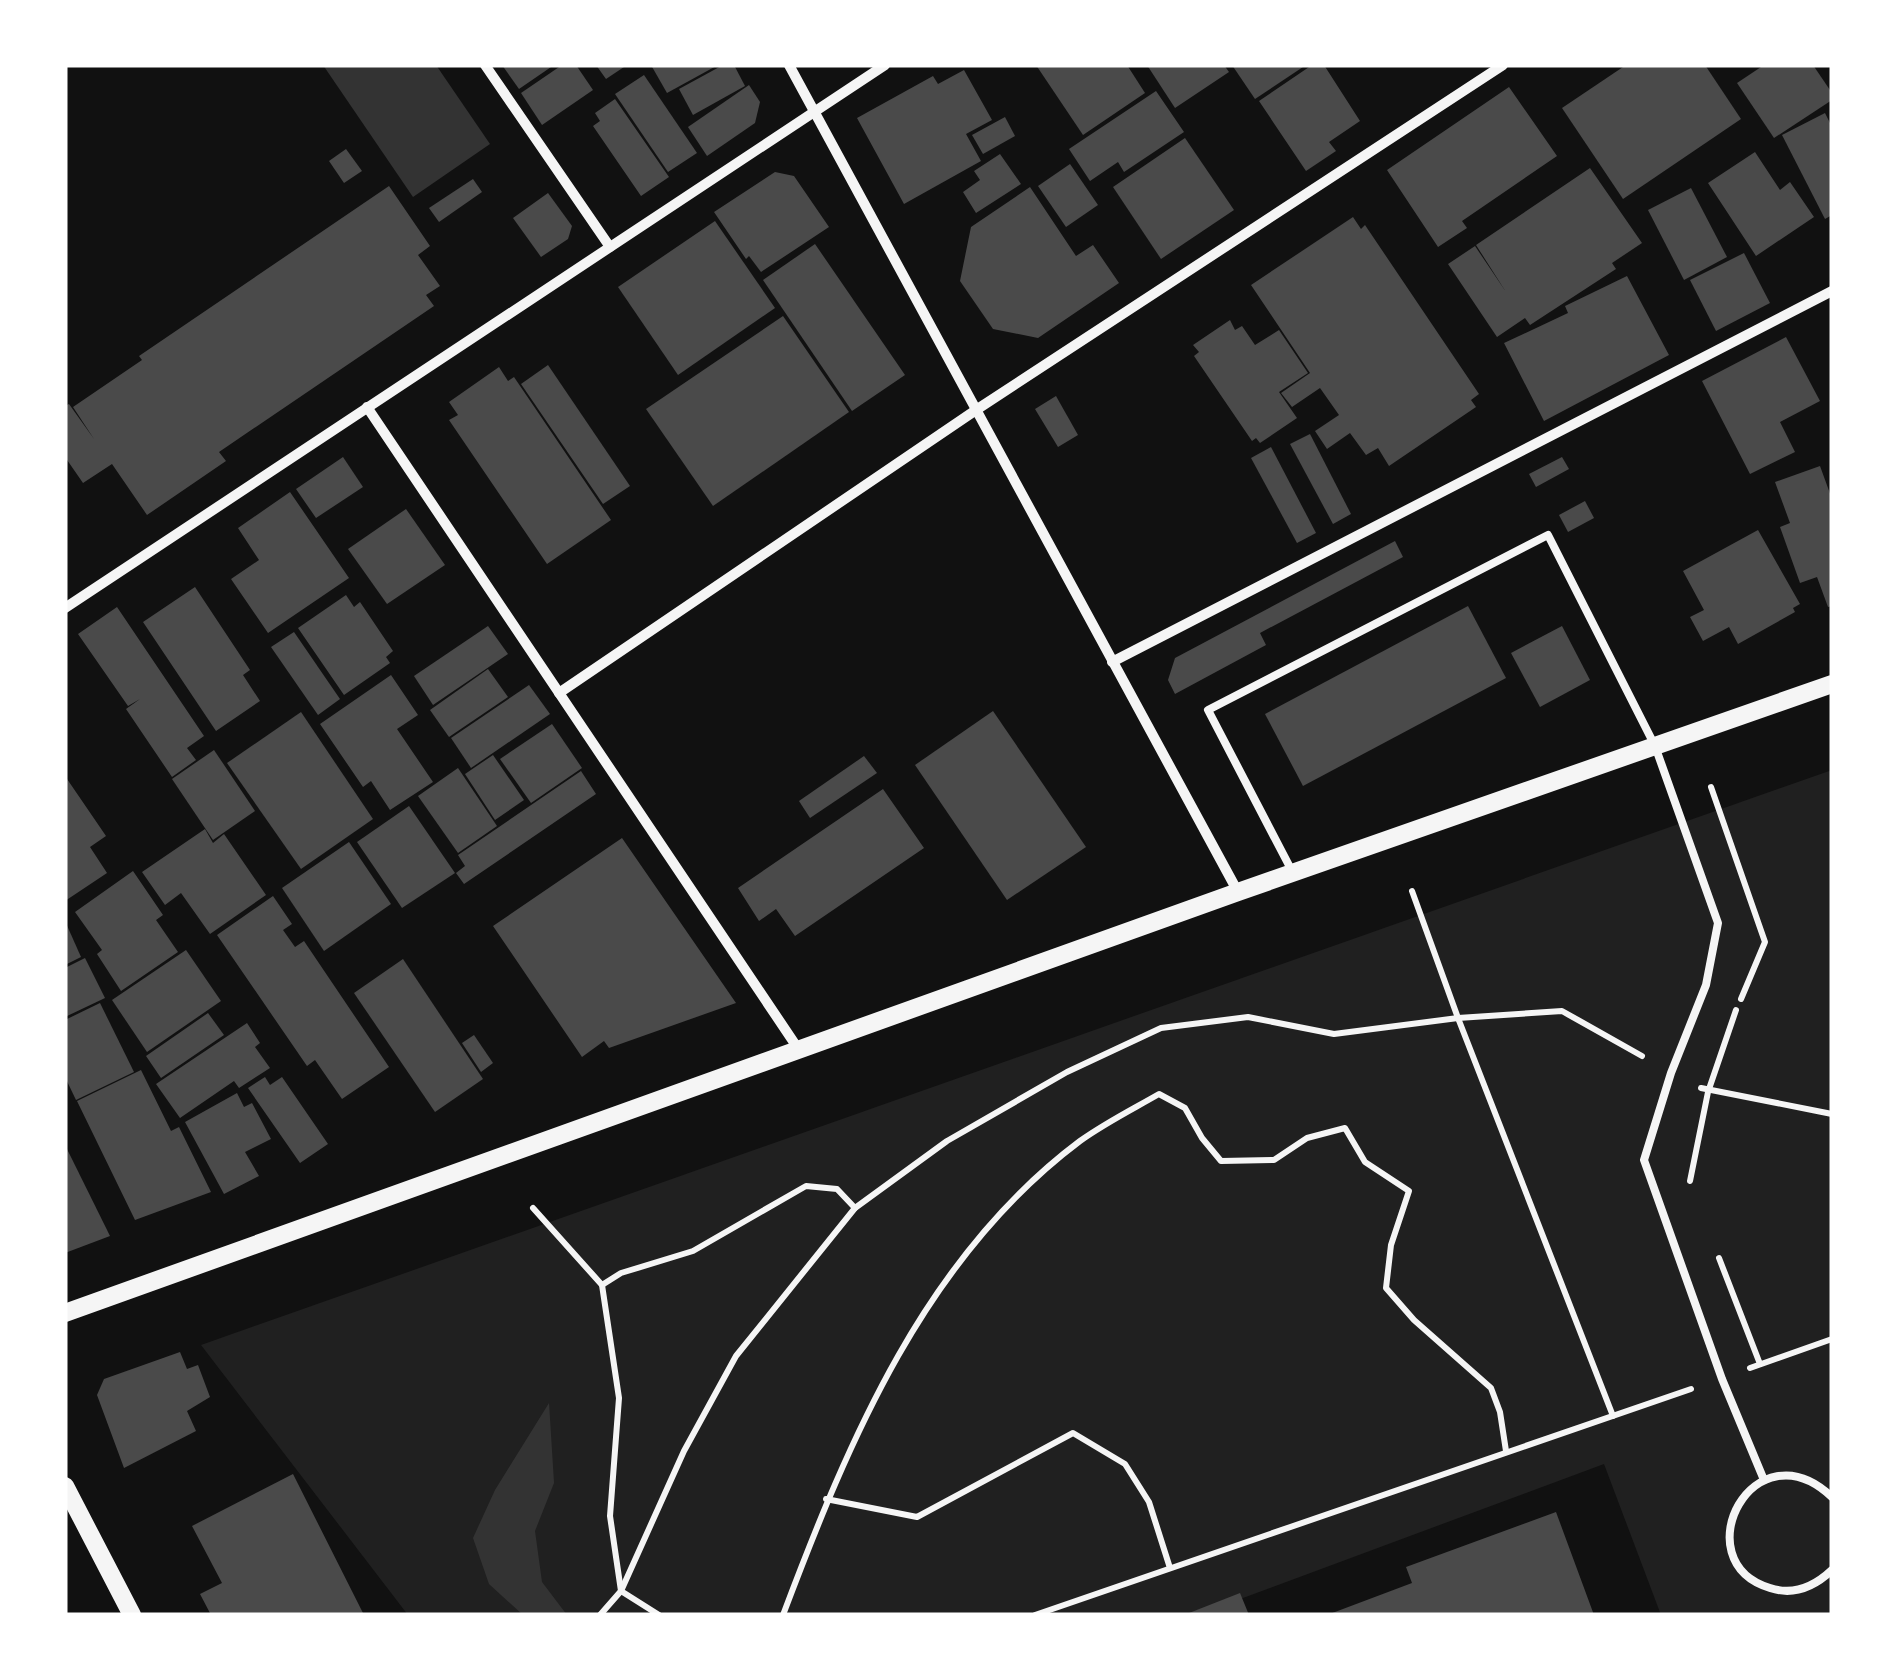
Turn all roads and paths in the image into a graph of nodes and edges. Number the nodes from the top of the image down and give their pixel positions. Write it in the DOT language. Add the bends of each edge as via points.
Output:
graph roads {
  1 [pos="485,65"];
  2 [pos="788,65"];
  3 [pos="885,65"];
  4 [pos="1502,65"];
  5 [pos="814,112"];
  6 [pos="610,247"];
  7 [pos="1832,291"];
  8 [pos="367,408"];
  9 [pos="976,410"];
  10 [pos="65,608"];
  11 [pos="1112,662"];
  12 [pos="1832,684"];
  13 [pos="559,693"];
  14 [pos="1655,746"];
  15 [pos="1711,787"];
  16 [pos="1292,873"];
  17 [pos="1412,890"];
  18 [pos="1238,892"];
  19 [pos="1458,1018"];
  20 [pos="798,1050"];
  21 [pos="1690,1182"];
  22 [pos="532,1208"];
  23 [pos="855,1208"];
  24 [pos="1718,1255"];
  25 [pos="602,1285"];
  26 [pos="65,1313"];
  27 [pos="1832,1339"];
  28 [pos="1760,1364"];
  29 [pos="1722,1379"];
  30 [pos="1613,1416"];
  31 [pos="1506,1451"];
  32 [pos="1764,1480"];
  33 [pos="65,1486"];
  34 [pos="1832,1497"];
  35 [pos="826,1500"];
  36 [pos="1170,1568"];
  37 [pos="1832,1570"];
  38 [pos="621,1591"];
  39 [pos="132,1615"];
  40 [pos="600,1615"];
  41 [pos="658,1615"];
  42 [pos="782,1615"];
  43 [pos="1035,1615"];
  1 -- 6 [label="street"];
  2 -- 5 [label="street"];
  3 -- 5 [label="street"];
  4 -- 9 [label="street"];
  5 -- 6 [label="street"];
  5 -- 9 [label="street"];
  6 -- 8 [label="street"];
  7 -- 11 [label="street"];
  8 -- 10 [label="street"];
  8 -- 13 [label="street"];
  9 -- 11 [label="street"];
  9 -- 13 [label="street"];
  11 -- 18 [label="street"];
  12 -- 14 [label="street"];
  13 -- 20 [label="street"];
  14 -- 16 [label="street"];
  14 -- 16 [label="lane" via="1548,536 1208,710"];
  14 -- 29 [label="lane" via="1718,923 1706,985 1644,1160"];
  15 -- 21 [label="path" via="1764,942 1708,1092"];
  16 -- 18 [label="street"];
  17 -- 19 [label="path"];
  18 -- 20 [label="street"];
  19 -- 23 [label="path" via="1334,1034 1248,1017 1160,1028 947,1141"];
  19 -- 30 [label="path"];
  20 -- 26 [label="street"];
  22 -- 25 [label="path"];
  23 -- 25 [label="path" via="837,1189 806,1186 693,1251 622,1272"];
  23 -- 38 [label="path" via="736,1356"];
  24 -- 28 [label="path"];
  25 -- 38 [label="path" via="619,1398 610,1516"];
  27 -- 28 [label="path"];
  28 -- 29 [label="path"];
  29 -- 30 [label="path"];
  29 -- 32 [label="lane"];
  30 -- 31 [label="path"];
  31 -- 35 [label="path" via="1491,1388 1386,1288 1408,1190 1364,1162 1345,1128 1307,1138 1274,1160 1221,1161 1185,1108 1159,1094 1081,1141 1012,1200 928,1303"];
  31 -- 36 [label="path"];
  32 -- 34 [label="lane" via="1802,1477"];
  32 -- 37 [label="lane" via="1748,1490 1730,1522 1735,1560 1746,1575 1779,1591 1798,1590"];
  33 -- 39 [label="street"];
  35 -- 36 [label="path" via="917,1516 1073,1433 1125,1464 1149,1502"];
  35 -- 42 [label="path"];
  36 -- 43 [label="path"];
  38 -- 40 [label="path"];
  38 -- 41 [label="path"];
}
